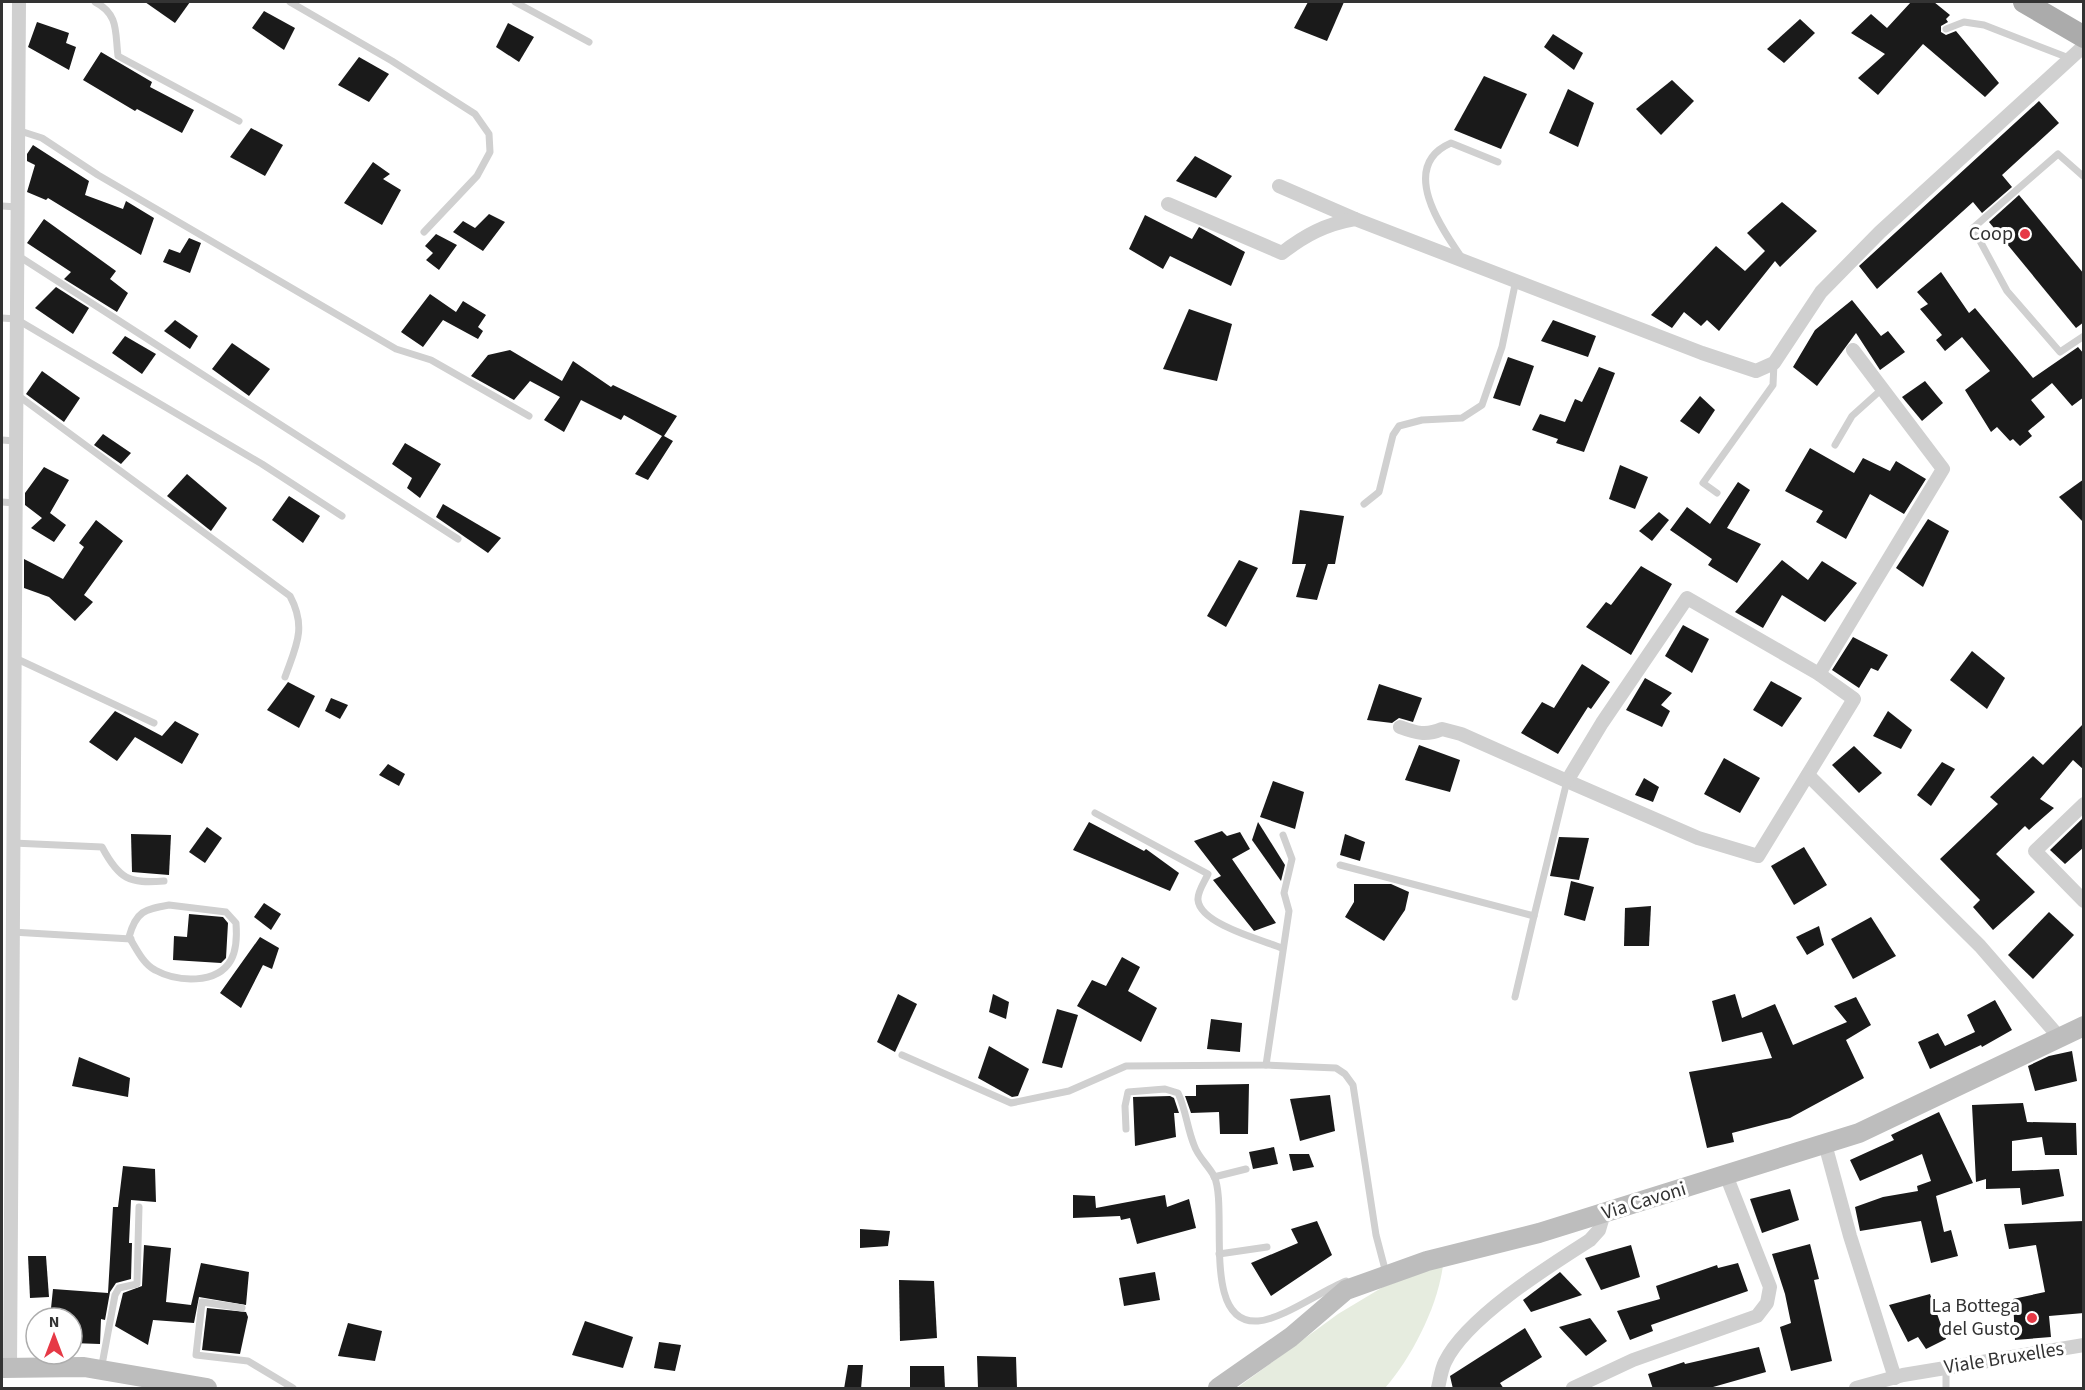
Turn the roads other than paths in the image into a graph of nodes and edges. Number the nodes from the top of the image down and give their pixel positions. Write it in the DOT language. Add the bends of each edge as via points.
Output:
graph roads {
  1 [pos="19,2"];
  2 [pos="95,2"];
  3 [pos="290,2"];
  4 [pos="515,2"];
  5 [pos="2024,2"];
  6 [pos="1946,29"];
  7 [pos="2084,37"];
  8 [pos="589,42"];
  9 [pos="2084,46"];
  10 [pos="2069,58"];
  11 [pos="239,122"];
  12 [pos="17,130"];
  13 [pos="1498,162"];
  14 [pos="2084,177"];
  15 [pos="1279,186"];
  16 [pos="1168,204"];
  17 [pos="2,207"];
  18 [pos="16,207"];
  19 [pos="1354,219"];
  20 [pos="424,232"];
  21 [pos="16,255"];
  22 [pos="1463,260"];
  23 [pos="1516,280"];
  24 [pos="2,318"];
  25 [pos="16,319"];
  26 [pos="2084,336"];
  27 [pos="1853,350"];
  28 [pos="1774,363"];
  29 [pos="1882,389"];
  30 [pos="15,394"];
  31 [pos="529,416"];
  32 [pos="8,441"];
  33 [pos="1835,446"];
  34 [pos="1717,493"];
  35 [pos="8,502"];
  36 [pos="1364,504"];
  37 [pos="342,516"];
  38 [pos="458,539"];
  39 [pos="14,657"];
  40 [pos="1819,674"];
  41 [pos="285,678"];
  42 [pos="154,723"];
  43 [pos="1400,727"];
  44 [pos="1808,775"];
  45 [pos="1567,781"];
  46 [pos="2084,804"];
  47 [pos="1095,813"];
  48 [pos="9,834"];
  49 [pos="1283,835"];
  50 [pos="1340,865"];
  51 [pos="164,881"];
  52 [pos="2084,901"];
  53 [pos="1534,916"];
  54 [pos="12,932"];
  55 [pos="130,939"];
  56 [pos="1282,948"];
  57 [pos="7,995"];
  58 [pos="1515,997"];
  59 [pos="2084,1026"];
  60 [pos="2060,1038"];
  61 [pos="902,1055"];
  62 [pos="1266,1065"];
  63 [pos="7,1066"];
  64 [pos="1126,1129"];
  65 [pos="1825,1144"];
  66 [pos="1246,1169"];
  67 [pos="1726,1175"];
  68 [pos="1214,1177"];
  69 [pos="139,1207"];
  70 [pos="1604,1213"];
  71 [pos="1267,1247"];
  72 [pos="1219,1254"];
  73 [pos="1382,1277"];
  74 [pos="242,1308"];
  75 [pos="2084,1345"];
  76 [pos="6,1368"];
  77 [pos="1946,1368"];
  78 [pos="101,1370"];
  79 [pos="1895,1378"];
  80 [pos="207,1389"];
  81 [pos="293,1389"];
  82 [pos="1218,1389"];
  83 [pos="1438,1389"];
  84 [pos="1573,1389"];
  85 [pos="1856,1389"];
  86 [pos="1946,1389"];
  1 -- 12 [label="street"];
  2 -- 11 [label="lane" via="107,8 114,18 118,56"];
  3 -- 20 [label="lane" via="475,114 489,134 490,152 477,176"];
  4 -- 8 [label="lane"];
  5 -- 7 [label="main road"];
  6 -- 10 [label="lane" via="1964,22 1984,25"];
  9 -- 10 [label="street"];
  10 -- 28 [label="street" via="1846,266 1821,292"];
  12 -- 18 [label="street"];
  12 -- 31 [label="lane" via="42,138 98,175 396,349 431,360"];
  13 -- 22 [label="lane" via="1451,143 1432,157 1426,188 1429,202"];
  14 -- 26 [label="lane" via="2058,154 1973,228 2007,291 2060,352"];
  15 -- 19 [label="street"];
  16 -- 19 [label="street" via="1282,253 1303,237"];
  17 -- 18 [label="lane"];
  18 -- 21 [label="street"];
  19 -- 22 [label="street"];
  21 -- 25 [label="street"];
  21 -- 38 [label="lane"];
  22 -- 23 [label="street"];
  23 -- 28 [label="street" via="1702,354 1756,371"];
  23 -- 36 [label="lane" via="1502,347 1482,405 1462,418 1422,420 1399,426 1393,435 1379,492"];
  24 -- 25 [label="lane"];
  25 -- 30 [label="street"];
  25 -- 37 [label="lane" via="262,464"];
  27 -- 29 [label="street"];
  28 -- 34 [label="lane" via="1773,385 1703,483"];
  29 -- 33 [label="lane" via="1852,416"];
  29 -- 40 [label="street" via="1943,469"];
  30 -- 32 [label="street"];
  30 -- 41 [label="lane" via="290,596 301,629"];
  32 -- 35 [label="street"];
  35 -- 39 [label="street"];
  39 -- 42 [label="lane"];
  39 -- 48 [label="street"];
  40 -- 44 [label="street" via="1854,699"];
  40 -- 45 [label="street" via="1687,598"];
  43 -- 45 [label="street" via="1417,733 1430,734 1442,729 1461,734"];
  44 -- 45 [label="street" via="1758,856 1698,838"];
  44 -- 60 [label="street" via="1980,946"];
  45 -- 53 [label="lane"];
  46 -- 52 [label="street" via="2035,851"];
  47 -- 56 [label="lane" via="1208,874 1197,898 1199,908 1210,920"];
  48 -- 51 [label="lane" via="102,847 125,879"];
  48 -- 54 [label="street"];
  49 -- 56 [label="lane" via="1292,859 1284,893 1289,911"];
  50 -- 53 [label="lane"];
  53 -- 58 [label="lane"];
  54 -- 55 [label="lane"];
  54 -- 57 [label="street"];
  55 -- 55 [label="lane" via="153,970 202,979 219,974 231,960 237,941 236,923 226,912 207,908 146,908 133,922"];
  56 -- 62 [label="lane"];
  57 -- 63 [label="street"];
  59 -- 60 [label="street, Via Cavoni"];
  60 -- 65 [label="street, Via Cavoni" via="1859,1133"];
  61 -- 62 [label="lane" via="1011,1103 1069,1091 1126,1066"];
  62 -- 73 [label="lane" via="1336,1068 1353,1085"];
  63 -- 76 [label="street"];
  64 -- 68 [label="lane" via="1128,1092 1165,1089 1178,1093 1195,1148"];
  65 -- 67 [label="street, Via Cavoni"];
  65 -- 79 [label="street"];
  66 -- 68 [label="lane"];
  67 -- 70 [label="street, Via Cavoni"];
  67 -- 84 [label="street" via="1770,1287 1767,1303 1757,1316 1633,1360"];
  68 -- 72 [label="lane"];
  69 -- 78 [label="lane" via="137,1284 119,1288 115,1295"];
  70 -- 73 [label="street, Via Cavoni" via="1426,1261"];
  70 -- 83 [label="street" via="1599,1230 1590,1240 1509,1294 1473,1328 1445,1361"];
  71 -- 72 [label="lane"];
  72 -- 73 [label="lane" via="1227,1303 1242,1318 1257,1321 1274,1317 1358,1276"];
  73 -- 82 [label="street, Via Cavoni" via="1346,1290 1291,1337"];
  74 -- 81 [label="lane" via="202,1302 196,1355 248,1361"];
  75 -- 77 [label="street, Viale Bruxelles"];
  76 -- 78 [label="street"];
  77 -- 79 [label="street, Viale Bruxelles"];
  77 -- 86 [label="lane"];
  78 -- 80 [label="street"];
  79 -- 85 [label="street, Viale Bruxelles"];
}
